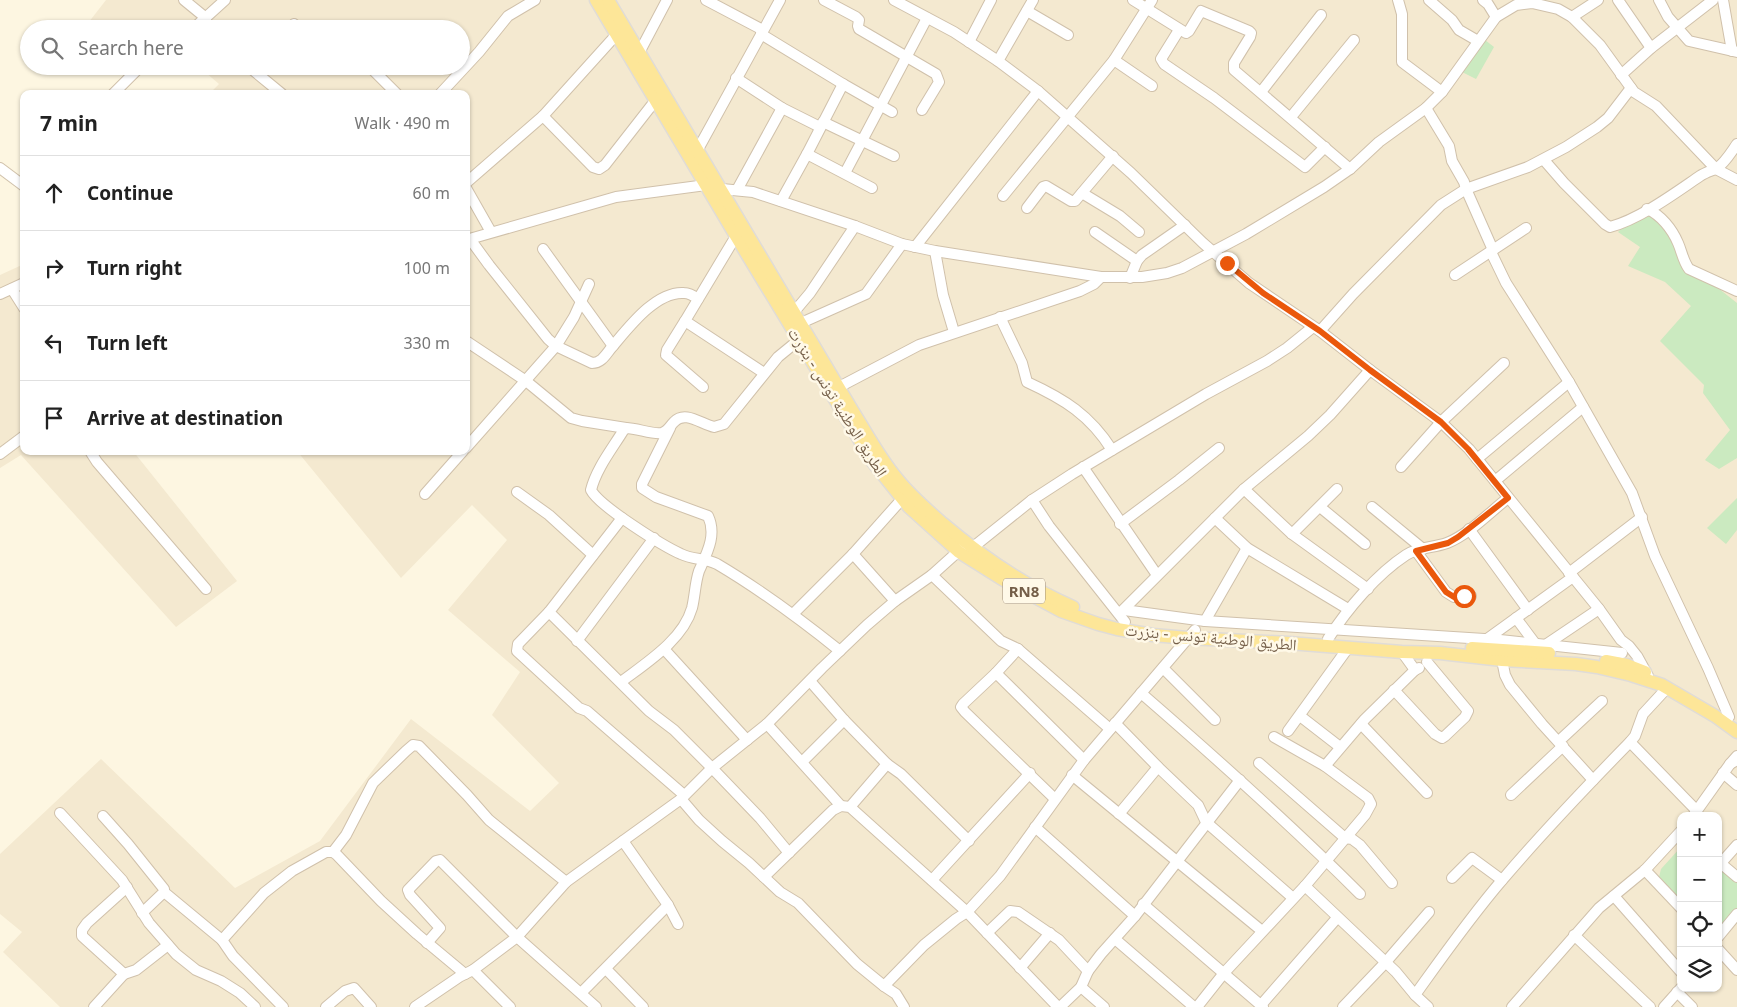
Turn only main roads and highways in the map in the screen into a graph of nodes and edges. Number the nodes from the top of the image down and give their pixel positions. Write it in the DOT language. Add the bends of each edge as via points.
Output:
graph roads {
  1 [pos="596,0"];
  2 [pos="613,4"];
  3 [pos="966,548"];
  4 [pos="1192,634"];
  5 [pos="1378,646"];
  6 [pos="1629,670"];
  7 [pos="1648,677"];
  8 [pos="1733,719"];
  9 [pos="1737,732"];
  1 -- 3 [label="main road, الطريق الوطنية تونس - بنزرت / RN8" via="873,462 902,499"];
  2 -- 3 [label="main road, الطريق الوطنية تونس - بنزرت / RN8" via="639,53 882,460 916,500"];
  3 -- 4 [label="main road, الطريق الوطنية تونس - بنزرت / RN8" via="1067,604 1103,618 1123,615"];
  3 -- 4 [label="main road, الطريق الوطنية تونس - بنزرت / RN8" via="1035,598 1079,618 1153,635"];
  4 -- 5 [label="main road, الطريق الوطنية تونس - بنزرت / RN8" via="1348,648"];
  4 -- 5 [label="main road, الطريق الوطنية تونس - بنزرت / RN8" via="1331,633"];
  5 -- 6 [label="main road, الطريق الوطنية تونس - بنزرت / RN8" via="1402,652"];
  5 -- 6 [label="main road, الطريق الوطنية تونس - بنزرت / RN8" via="1552,653"];
  6 -- 7 [label="main road, الطريق الوطنية تونس - بنزرت / RN8"];
  7 -- 8 [label="main road, الطريق الوطنية تونس - بنزرت / RN8" via="1674,684"];
  7 -- 9 [label="main road, الطريق الوطنية تونس - بنزرت / RN8"];
}
